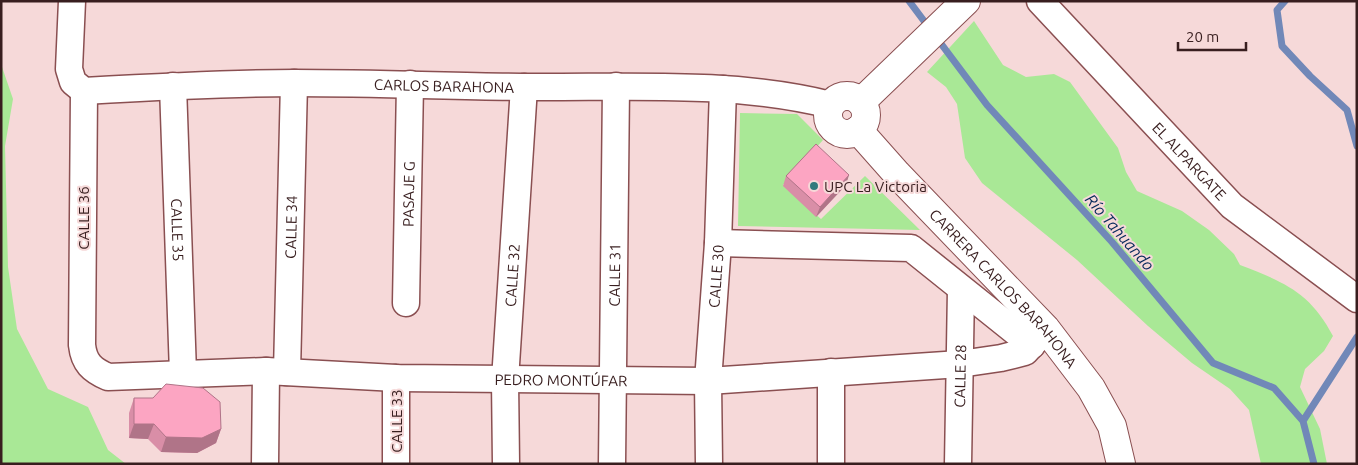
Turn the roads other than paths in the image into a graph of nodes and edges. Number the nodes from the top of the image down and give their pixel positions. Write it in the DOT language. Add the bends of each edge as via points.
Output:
graph roads {
  1 [pos="72,1"];
  2 [pos="966,1"];
  3 [pos="1040,1"];
  4 [pos="294,83"];
  5 [pos="410,84"];
  6 [pos="173,86"];
  7 [pos="616,86"];
  8 [pos="524,87"];
  9 [pos="722,89"];
  10 [pos="84,91"];
  11 [pos="861,102"];
  12 [pos="831,105"];
  13 [pos="858,130"];
  14 [pos="718,243"];
  15 [pos="961,289"];
  16 [pos="1352,294"];
  17 [pos="406,303"];
  18 [pos="1039,337"];
  19 [pos="82,345"];
  20 [pos="960,364"];
  21 [pos="277,372"];
  22 [pos="831,372"];
  23 [pos="183,373"];
  24 [pos="396,378"];
  25 [pos="612,379"];
  26 [pos="505,380"];
  27 [pos="708,382"];
  28 [pos="265,464"];
  29 [pos="396,464"];
  30 [pos="506,464"];
  31 [pos="612,464"];
  32 [pos="709,464"];
  33 [pos="831,464"];
  34 [pos="958,464"];
  35 [pos="1121,464"];
  1 -- 10 [label="street" via="69,69 73,82"];
  2 -- 11 [label="street"];
  3 -- 16 [label="street, EL ALPARGATE" via="1232,206"];
  4 -- 5 [label="street, CARLOS BARAHONA"];
  4 -- 6 [label="street, CARLOS BARAHONA"];
  4 -- 21 [label="street, CALLE 34"];
  5 -- 8 [label="street, CARLOS BARAHONA"];
  5 -- 17 [label="street, PASAJE G"];
  6 -- 10 [label="street, CARLOS BARAHONA"];
  6 -- 23 [label="street, CALLE 35"];
  7 -- 8 [label="street, CARLOS BARAHONA"];
  7 -- 9 [label="street, CARLOS BARAHONA"];
  7 -- 25 [label="street, CALLE 31"];
  8 -- 26 [label="street, CALLE 32"];
  9 -- 12 [label="street, CARLOS BARAHONA" via="800,97"];
  9 -- 14 [label="street, CALLE 30"];
  10 -- 19 [label="street, CALLE 36"];
  11 -- 12 [label="street" via="842,97"];
  11 -- 13 [label="street" via="866,120"];
  12 -- 13 [label="street" via="828,116 836,131 847,134"];
  13 -- 18 [label="street, CARRERA CARLOS BARAHONA"];
  14 -- 15 [label="street" via="911,248"];
  14 -- 27 [label="street, CALLE 30"];
  15 -- 18 [label="street"];
  15 -- 20 [label="street, CALLE 28"];
  18 -- 20 [label="street, PEDRO MONTÚFAR" via="1025,352"];
  18 -- 35 [label="street, CARRERA CARLOS BARAHONA" via="1091,388 1112,426"];
  19 -- 23 [label="street, PEDRO MONTÚFAR" via="84,358 94,370 108,377"];
  20 -- 22 [label="street, PEDRO MONTÚFAR"];
  20 -- 34 [label="street, CALLE 28"];
  21 -- 23 [label="street, PEDRO MONTÚFAR"];
  21 -- 24 [label="street, PEDRO MONTÚFAR"];
  21 -- 28 [label="street, CALLE 34"];
  22 -- 27 [label="street, PEDRO MONTÚFAR"];
  22 -- 33 [label="street"];
  24 -- 26 [label="street, PEDRO MONTÚFAR"];
  24 -- 29 [label="street, CALLE 33"];
  25 -- 26 [label="street, PEDRO MONTÚFAR"];
  25 -- 27 [label="street, PEDRO MONTÚFAR"];
  25 -- 31 [label="street, CALLE 31"];
  26 -- 30 [label="street, CALLE 32"];
  27 -- 32 [label="street, CALLE 30"];
}
